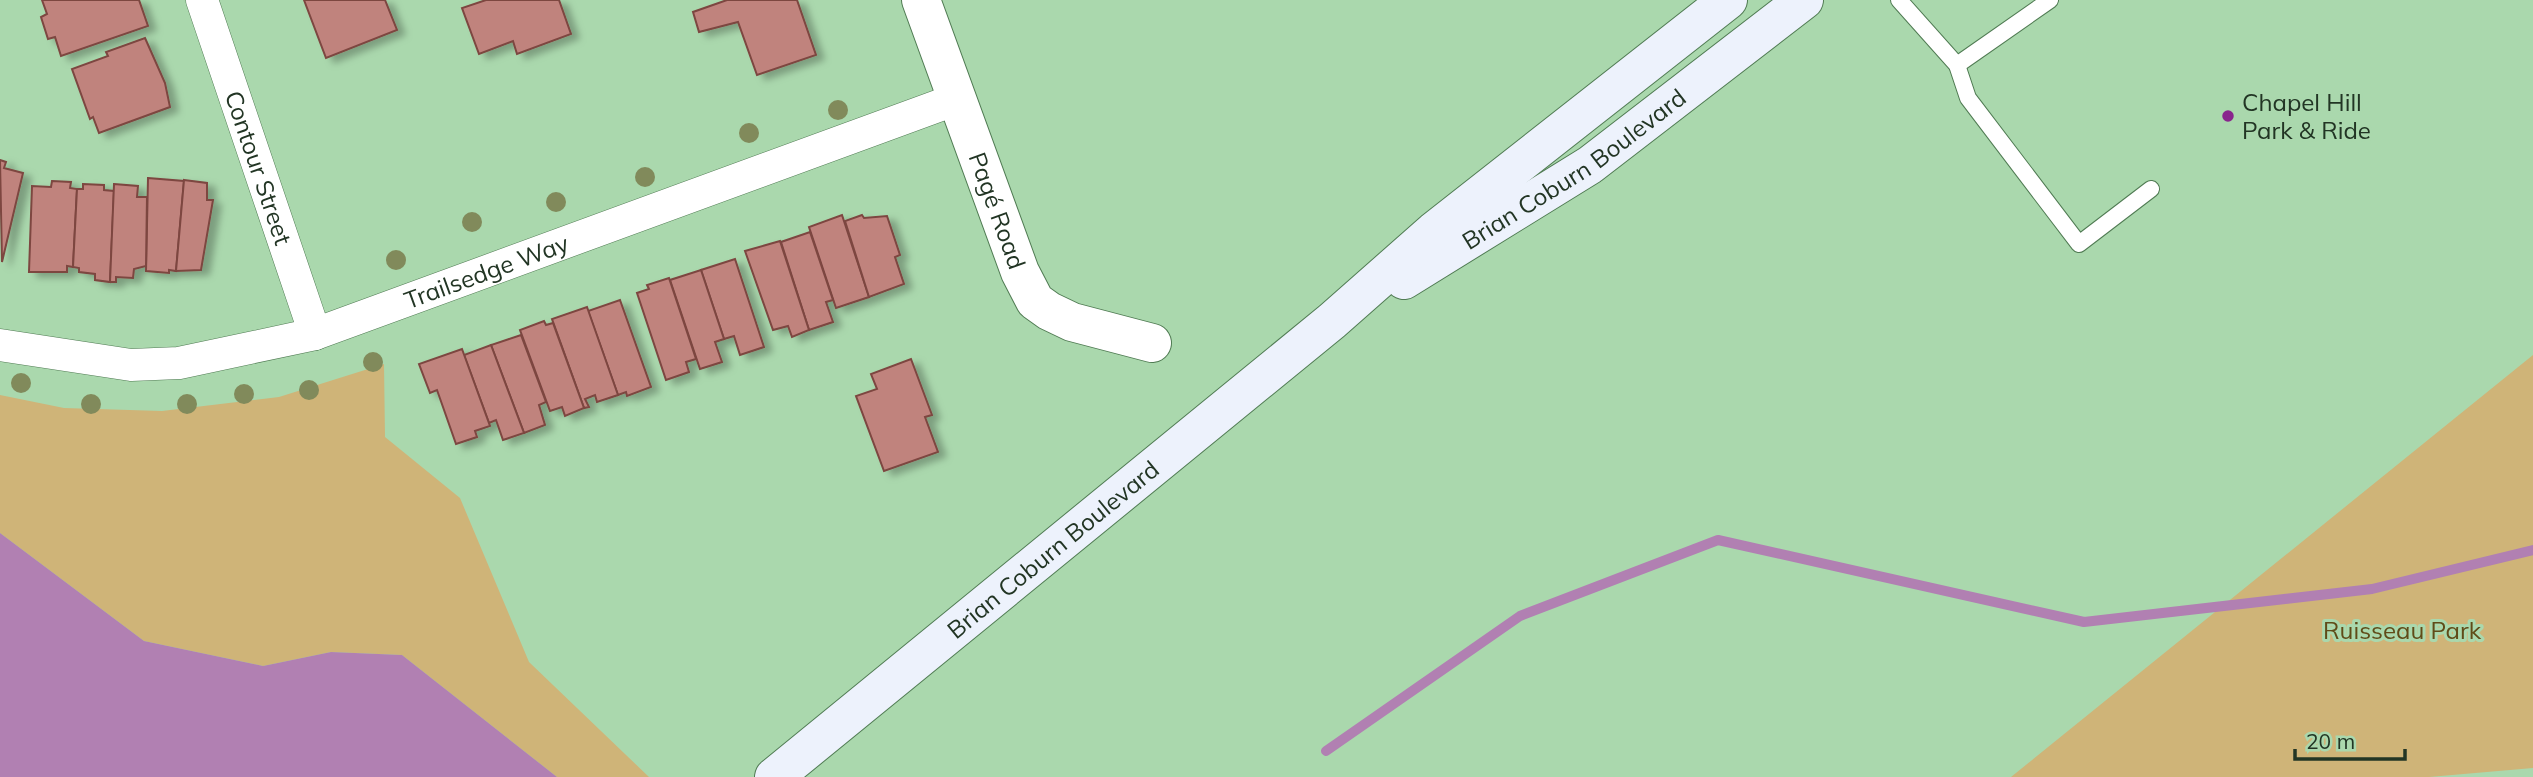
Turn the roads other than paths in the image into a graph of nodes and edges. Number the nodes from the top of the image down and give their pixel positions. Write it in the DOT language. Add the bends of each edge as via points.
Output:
graph roads {
  1 [pos="202,0"];
  2 [pos="921,0"];
  3 [pos="1728,0"];
  4 [pos="1804,0"];
  5 [pos="1899,0"];
  6 [pos="2050,0"];
  7 [pos="1957,65"];
  8 [pos="957,99"];
  9 [pos="2151,189"];
  10 [pos="1332,321"];
  11 [pos="315,334"];
  12 [pos="1152,343"];
  13 [pos="0,345"];
  14 [pos="774,777"];
  1 -- 11 [label="street, Contour Street"];
  2 -- 8 [label="street, Pagé Road"];
  3 -- 10 [label="main road, Brian Coburn Boulevard" via="1434,231"];
  4 -- 10 [label="main road, Brian Coburn Boulevard" via="1590,165"];
  5 -- 7 [label="lane"];
  6 -- 7 [label="lane"];
  7 -- 9 [label="lane" via="1968,98 2079,243"];
  8 -- 11 [label="street, Trailsedge Way"];
  8 -- 12 [label="street, Pagé Road" via="1020,272 1035,301 1073,321"];
  10 -- 14 [label="main road, Brian Coburn Boulevard"];
  11 -- 13 [label="street, Trailsedge Way" via="179,363 143,365"];
}
